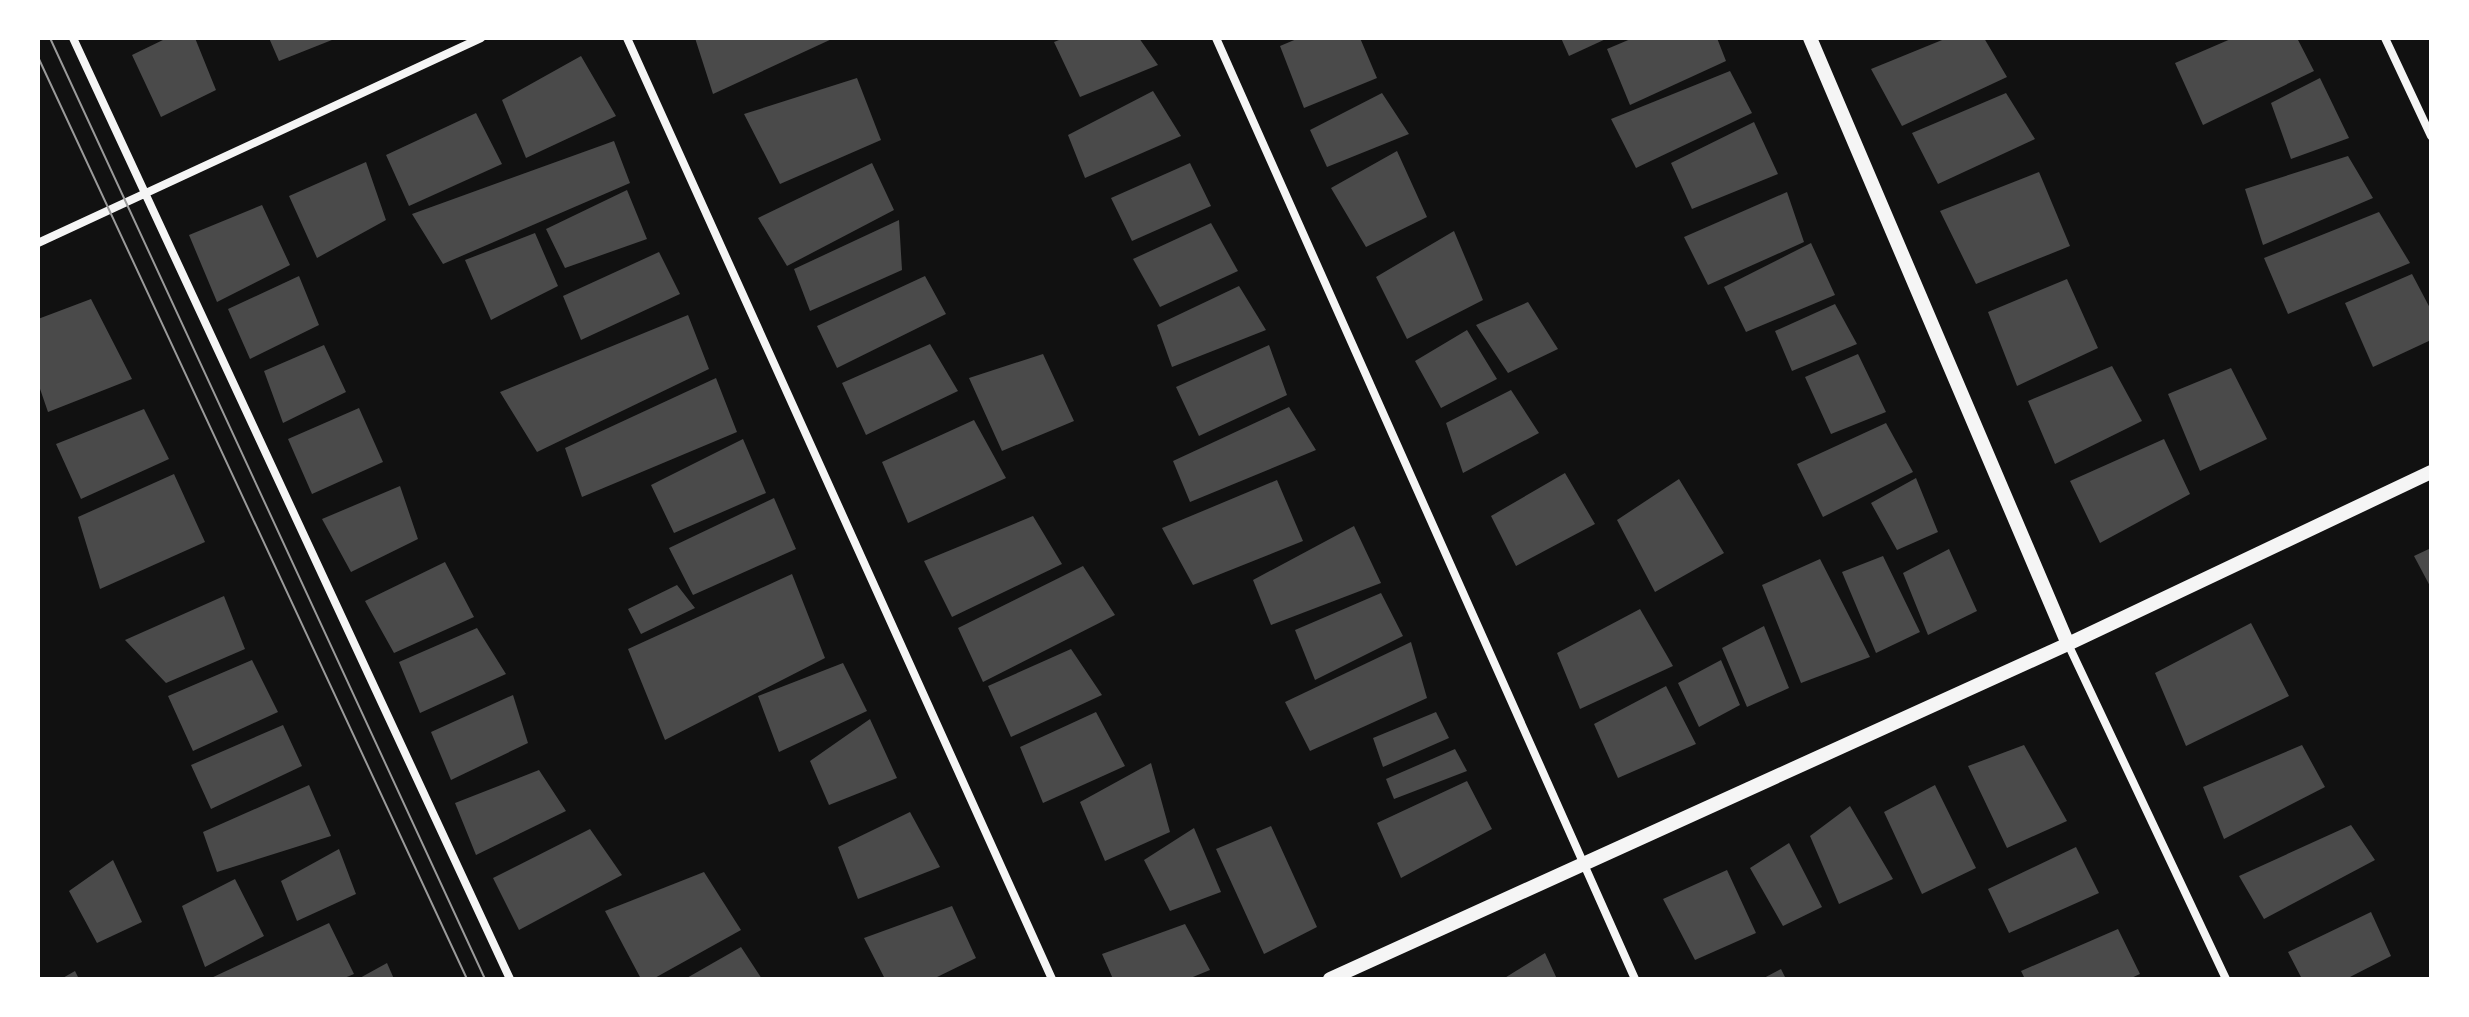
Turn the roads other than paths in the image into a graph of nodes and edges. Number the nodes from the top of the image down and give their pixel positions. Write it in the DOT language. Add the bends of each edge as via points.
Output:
graph roads {
  1 [pos="73,38"];
  2 [pos="481,38"];
  3 [pos="627,38"];
  4 [pos="1216,38"];
  5 [pos="1810,38"];
  6 [pos="2385,38"];
  7 [pos="2431,136"];
  8 [pos="145,193"];
  9 [pos="38,243"];
  10 [pos="2431,472"];
  11 [pos="2068,644"];
  12 [pos="1582,864"];
  13 [pos="510,979"];
  14 [pos="1052,979"];
  15 [pos="1330,979"];
  16 [pos="1635,979"];
  17 [pos="2226,979"];
  1 -- 8 [label="street"];
  2 -- 8 [label="street"];
  3 -- 14 [label="street"];
  4 -- 12 [label="street"];
  5 -- 11 [label="street"];
  6 -- 7 [label="street"];
  8 -- 9 [label="street"];
  8 -- 13 [label="street"];
  10 -- 11 [label="street"];
  11 -- 12 [label="street"];
  11 -- 17 [label="street"];
  12 -- 15 [label="street"];
  12 -- 16 [label="street"];
}
